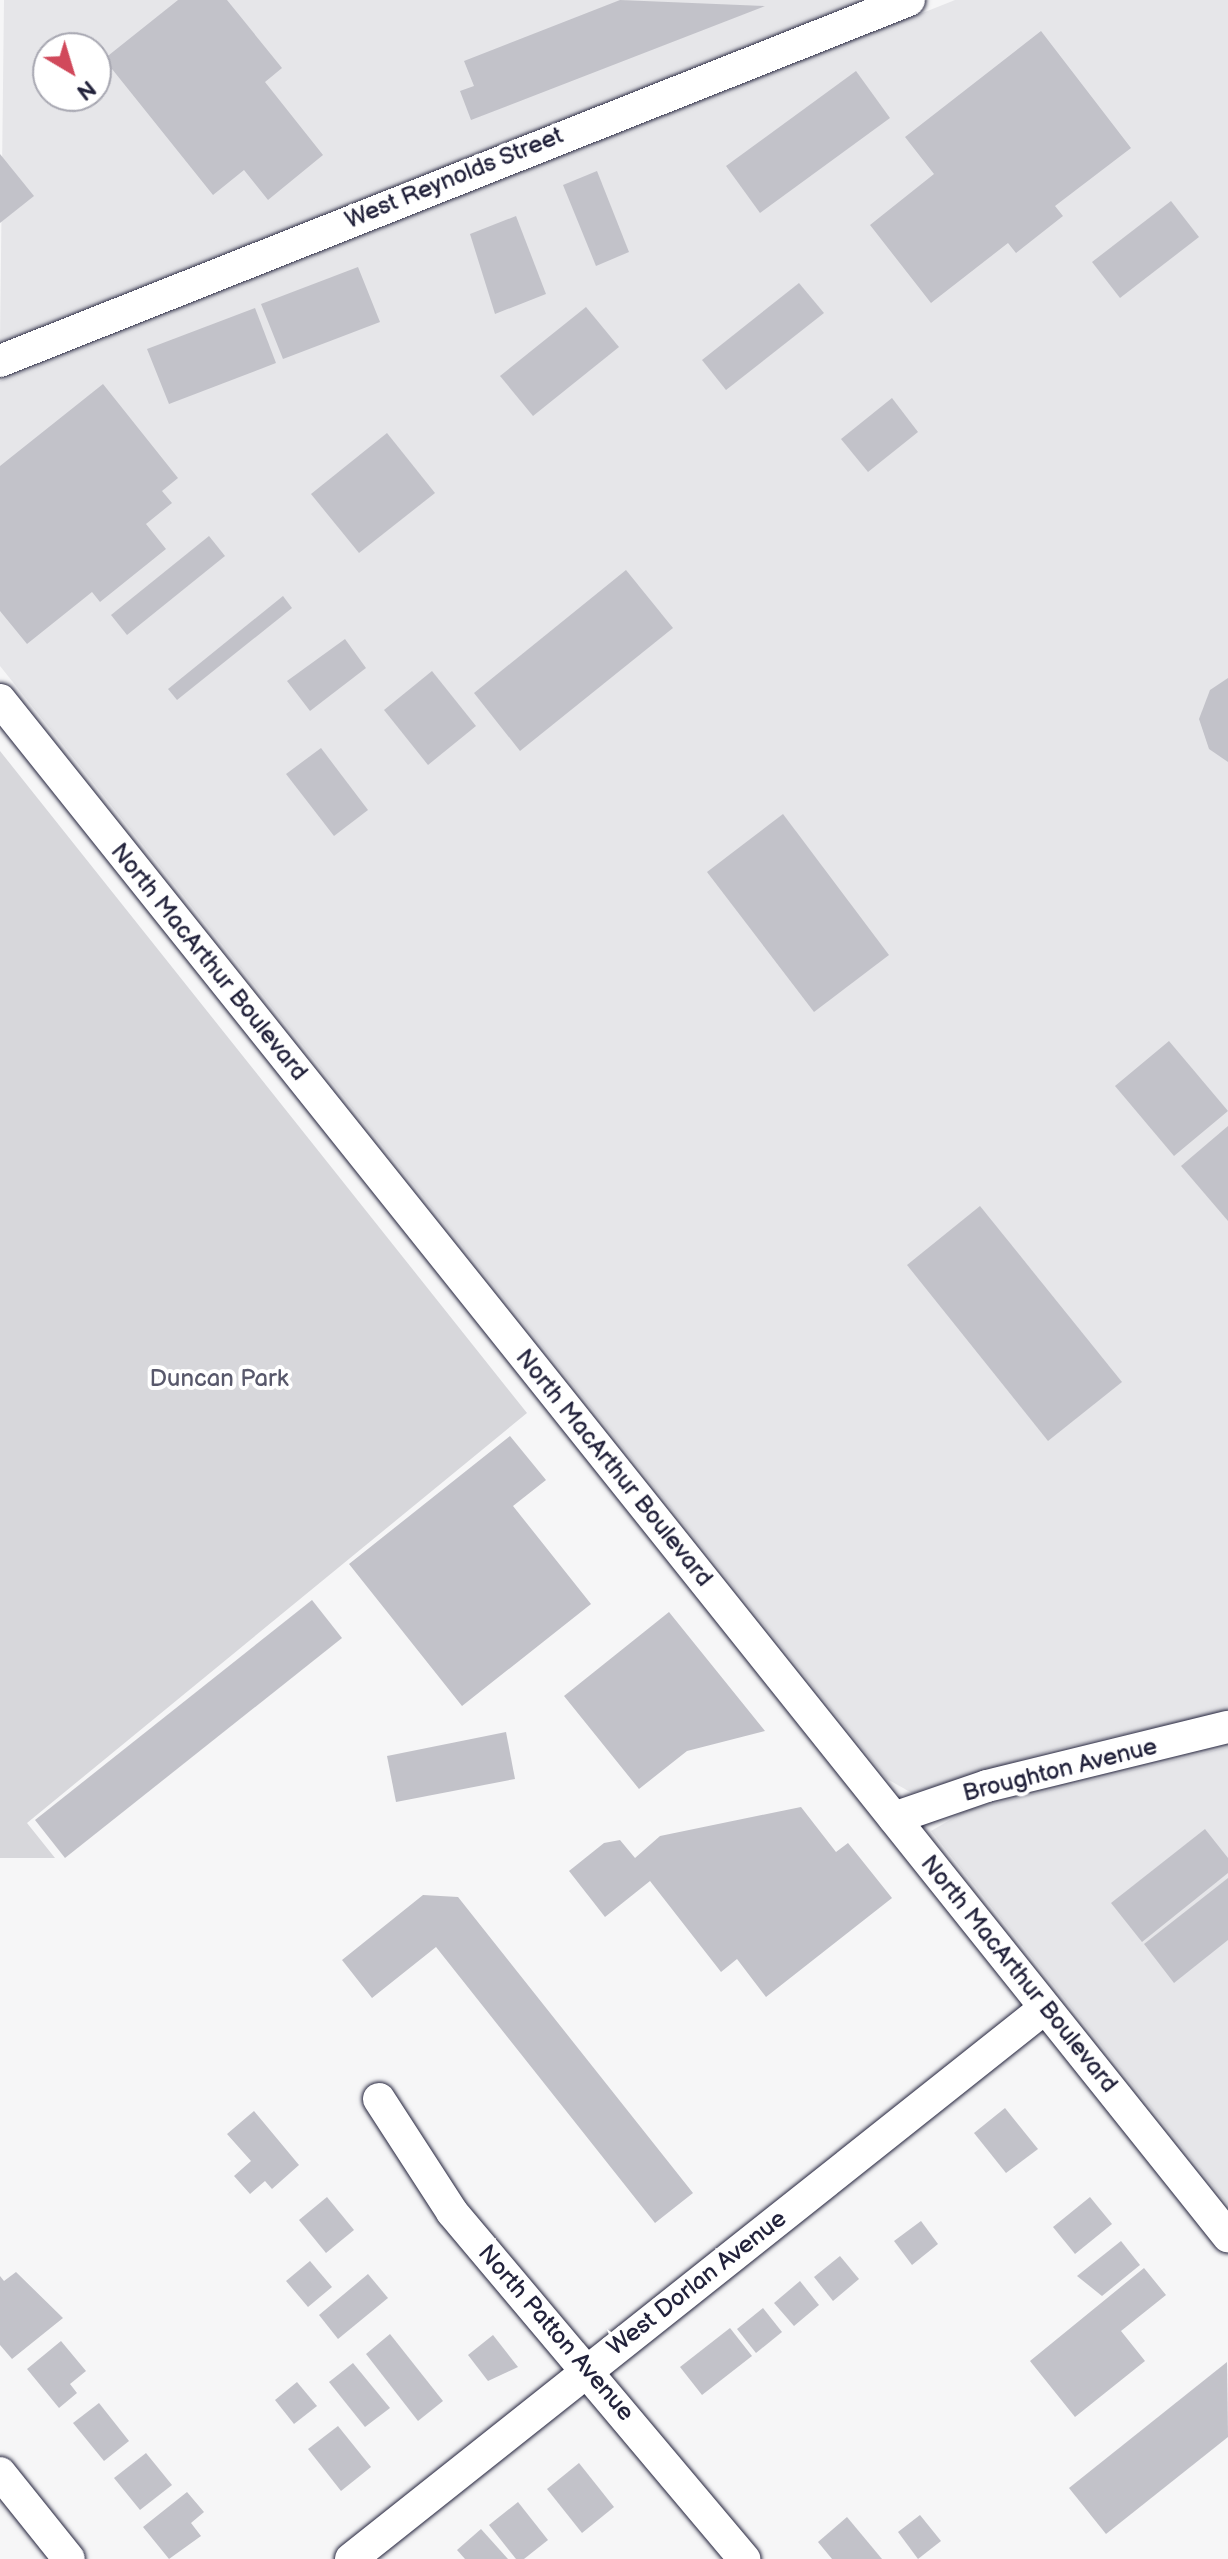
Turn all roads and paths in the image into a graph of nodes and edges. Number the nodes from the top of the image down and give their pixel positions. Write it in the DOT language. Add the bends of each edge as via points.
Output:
graph roads {
  1 [pos="909,0"];
  2 [pos="0,361"];
  3 [pos="0,700"];
  4 [pos="1228,1727"];
  5 [pos="894,1818"];
  6 [pos="1045,2008"];
  7 [pos="379,2099"];
  8 [pos="1228,2236"];
  9 [pos="587,2370"];
  10 [pos="0,2473"];
  11 [pos="69,2559"];
  12 [pos="351,2559"];
  13 [pos="744,2559"];
  1 -- 2 [label="street, West Reynolds Street"];
  3 -- 5 [label="street, North MacArthur Boulevard"];
  4 -- 5 [label="street, Broughton Avenue" via="987,1786"];
  5 -- 6 [label="street, North MacArthur Boulevard"];
  6 -- 8 [label="street, North MacArthur Boulevard"];
  6 -- 9 [label="street, West Dorlan Avenue"];
  7 -- 9 [label="street, North Patton Avenue" via="452,2212"];
  9 -- 12 [label="street, West Dorlan Avenue"];
  9 -- 13 [label="street, North Patton Avenue"];
  10 -- 11 [label="street"];
}
